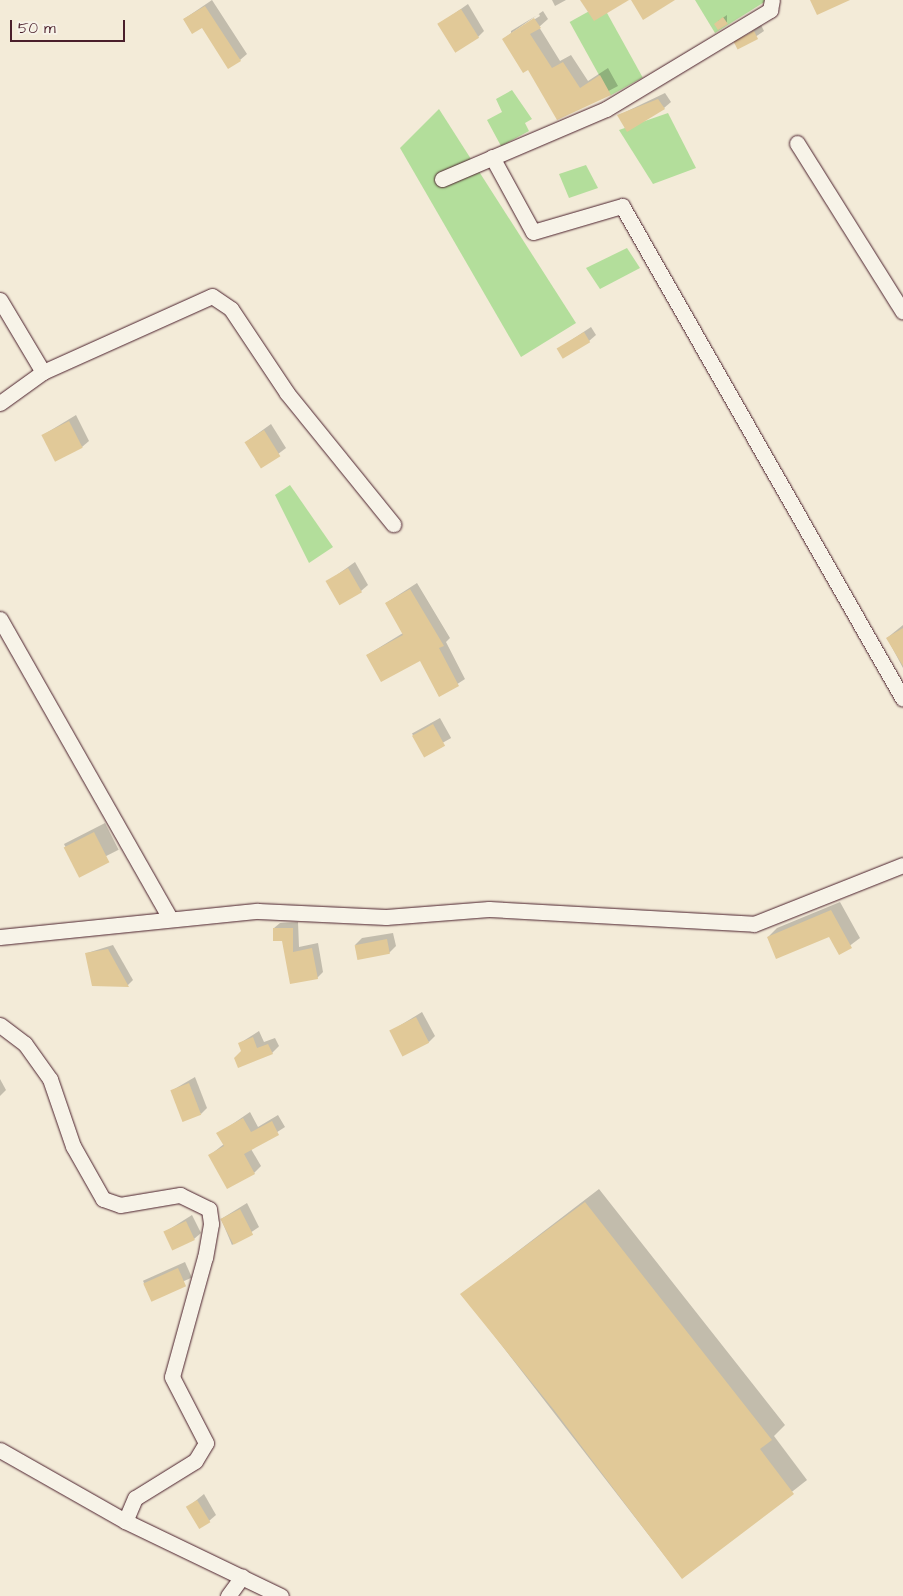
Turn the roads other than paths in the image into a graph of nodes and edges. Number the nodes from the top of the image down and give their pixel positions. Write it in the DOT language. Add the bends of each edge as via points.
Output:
graph roads {
  1 [pos="772,0"];
  2 [pos="797,143"];
  3 [pos="492,157"];
  4 [pos="442,179"];
  5 [pos="0,300"];
  6 [pos="903,312"];
  7 [pos="43,372"];
  8 [pos="0,403"];
  9 [pos="393,524"];
  10 [pos="0,619"];
  11 [pos="903,699"];
  12 [pos="903,865"];
  13 [pos="169,917"];
  14 [pos="0,938"];
  15 [pos="0,1025"];
  16 [pos="0,1450"];
  17 [pos="125,1521"];
  18 [pos="242,1577"];
  19 [pos="228,1596"];
  20 [pos="281,1596"];
  1 -- 3 [label="street" via="770,10 606,110"];
  2 -- 6 [label="street"];
  3 -- 4 [label="street"];
  3 -- 11 [label="street" via="533,232 622,206"];
  5 -- 7 [label="street"];
  7 -- 8 [label="street"];
  7 -- 9 [label="street" via="212,296 231,309 287,393"];
  10 -- 13 [label="street"];
  12 -- 13 [label="street" via="754,924 489,909 386,917 258,911"];
  13 -- 14 [label="street"];
  15 -- 17 [label="street" via="25,1044 50,1079 73,1146 103,1199 120,1206 180,1195 209,1209 212,1224 205,1257 172,1377 206,1443 195,1461 135,1498"];
  16 -- 17 [label="street"];
  17 -- 18 [label="street"];
  18 -- 19 [label="street"];
  18 -- 20 [label="street"];
}
